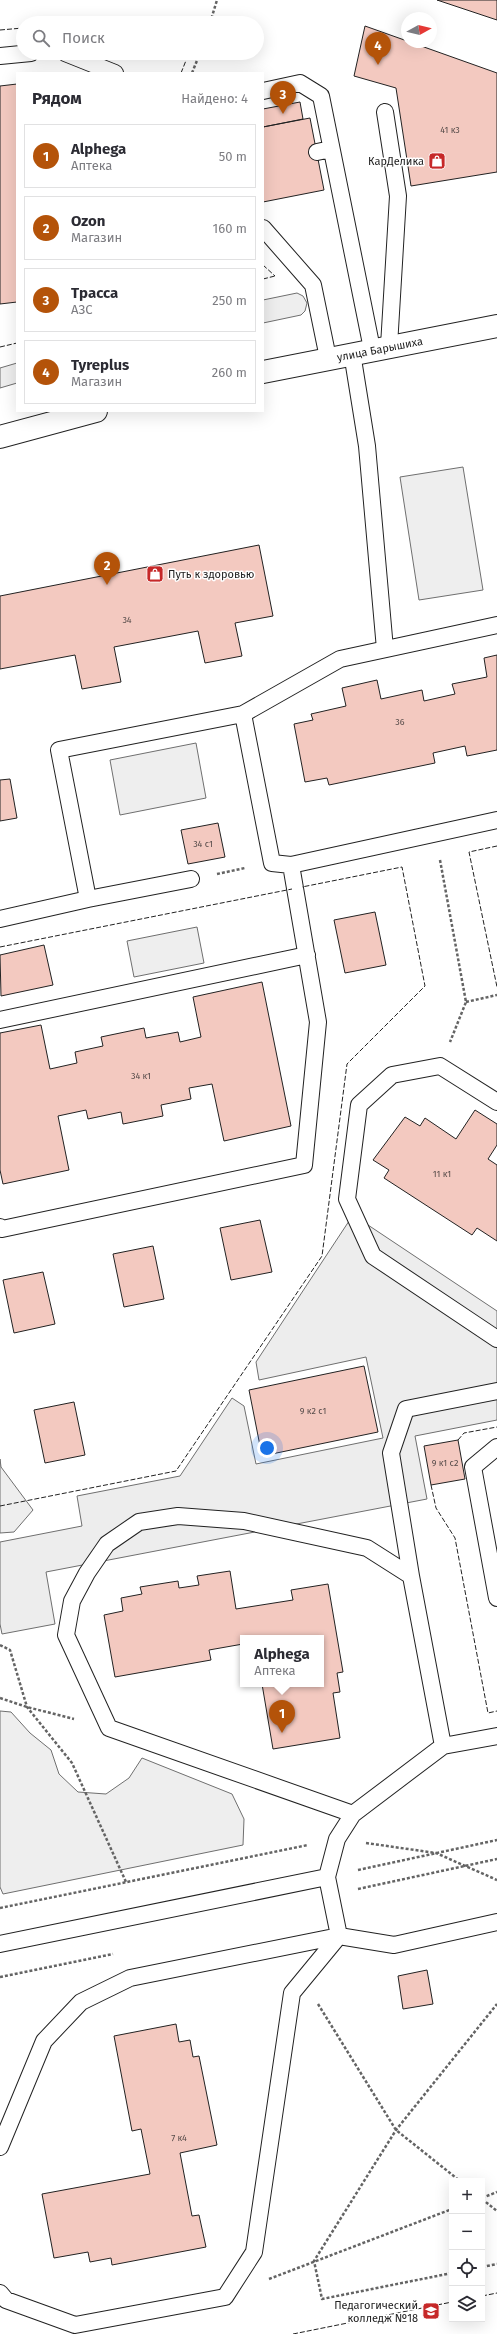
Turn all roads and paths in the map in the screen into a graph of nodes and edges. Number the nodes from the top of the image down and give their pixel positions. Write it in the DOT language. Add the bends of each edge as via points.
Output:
graph roads {
  1 [pos="217,0"];
  2 [pos="212,16"];
  3 [pos="16,54"];
  4 [pos="0,56"];
  5 [pos="82,60"];
  6 [pos="197,60"];
  7 [pos="112,72"];
  8 [pos="192,72"];
  9 [pos="264,91"];
  10 [pos="385,112"];
  11 [pos="264,229"];
  12 [pos="497,326"];
  13 [pos="371,349"];
  14 [pos="328,358"];
  15 [pos="264,372"];
  16 [pos="92,412"];
  17 [pos="0,437"];
  18 [pos="497,625"];
  19 [pos="385,649"];
  20 [pos="243,714"];
  21 [pos="497,820"];
  22 [pos="435,834"];
  23 [pos="272,863"];
  24 [pos="291,865"];
  25 [pos="191,879"];
  26 [pos="88,899"];
  27 [pos="0,918"];
  28 [pos="307,955"];
  29 [pos="497,995"];
  30 [pos="466,1002"];
  31 [pos="0,1020"];
  32 [pos="440,1066"];
  33 [pos="497,1102"];
  34 [pos="0,1228"];
  35 [pos="497,1338"];
  36 [pos="497,1391"];
  37 [pos="497,1447"];
  38 [pos="411,1576"];
  39 [pos="497,1598"];
  40 [pos="0,1645"];
  41 [pos="0,1698"];
  42 [pos="27,1707"];
  43 [pos="109,1728"];
  44 [pos="497,1736"];
  45 [pos="443,1746"];
  46 [pos="353,1814"];
  47 [pos="497,1840"];
  48 [pos="327,1877"];
  49 [pos="126,1882"];
  50 [pos="497,1922"];
  51 [pos="338,1936"];
  52 [pos="0,1944"];
  53 [pos="303,1980"];
  54 [pos="497,2004"];
  55 [pos="396,2130"];
  56 [pos="0,2147"];
  57 [pos="456,2178"];
  58 [pos="497,2192"];
  59 [pos="485,2197"];
  60 [pos="485,2201"];
  61 [pos="449,2210"];
  62 [pos="497,2211"];
  63 [pos="314,2261"];
  64 [pos="497,2264"];
  65 [pos="485,2266"];
  66 [pos="449,2274"];
  67 [pos="0,2293"];
  68 [pos="225,2297"];
  1 -- 2 [label="path"];
  3 -- 4 [label="lane"];
  5 -- 7 [label="lane"];
  6 -- 8 [label="path"];
  9 -- 13 [label="lane" via="300,83 321,96 324,151"];
  10 -- 13 [label="lane" via="398,196"];
  11 -- 14 [label="lane" via="313,285"];
  12 -- 13 [label="main road, улица Барышиха"];
  13 -- 14 [label="main road, улица Барышиха"];
  13 -- 19 [label="lane" via="367,446"];
  14 -- 15 [label="main road, улица Барышиха"];
  16 -- 17 [label="main road"];
  18 -- 19 [label="lane"];
  19 -- 20 [label="lane" via="340,659"];
  20 -- 23 [label="lane"];
  20 -- 26 [label="lane" via="59,750"];
  21 -- 22 [label="lane"];
  22 -- 24 [label="lane"];
  22 -- 30 [label="path"];
  23 -- 24 [label="lane"];
  23 -- 25 [label="path"];
  24 -- 28 [label="lane"];
  25 -- 26 [label="lane"];
  26 -- 27 [label="lane"];
  28 -- 31 [label="lane"];
  28 -- 34 [label="lane" via="318,1022 304,1165"];
  29 -- 30 [label="path"];
  30 -- 32 [label="path"];
  32 -- 33 [label="lane"];
  32 -- 35 [label="lane" via="392,1075 359,1105 347,1199 373,1256"];
  36 -- 38 [label="lane" via="406,1409 391,1453"];
  37 -- 39 [label="lane" via="473,1468"];
  38 -- 43 [label="lane" via="367,1548 244,1521 178,1516 139,1522 107,1544 87,1573 72,1601 66,1635"];
  38 -- 45 [label="lane"];
  40 -- 42 [label="path" via="10,1650"];
  41 -- 42 [label="path"];
  42 -- 43 [label="path"];
  42 -- 49 [label="path" via="72,1763"];
  43 -- 46 [label="lane"];
  44 -- 45 [label="lane"];
  45 -- 46 [label="lane"];
  46 -- 48 [label="lane" via="338,1839"];
  47 -- 48 [label="path"];
  48 -- 51 [label="lane"];
  48 -- 52 [label="lane"];
  50 -- 51 [label="lane" via="394,1944"];
  51 -- 53 [label="lane"];
  51 -- 56 [label="lane" via="130,1978 81,2002 44,2041"];
  53 -- 55 [label="path"];
  53 -- 68 [label="lane" via="292,1993 254,2252"];
  54 -- 55 [label="path"];
  55 -- 57 [label="path"];
  55 -- 63 [label="path"];
  58 -- 59 [label="path"];
  60 -- 62 [label="path"];
  61 -- 63 [label="path"];
  63 -- 66 [label="path" via="322,2300"];
  63 -- 68 [label="path"];
  64 -- 65 [label="path"];
  67 -- 68 [label="lane" via="6,2300 75,2325"];
}
